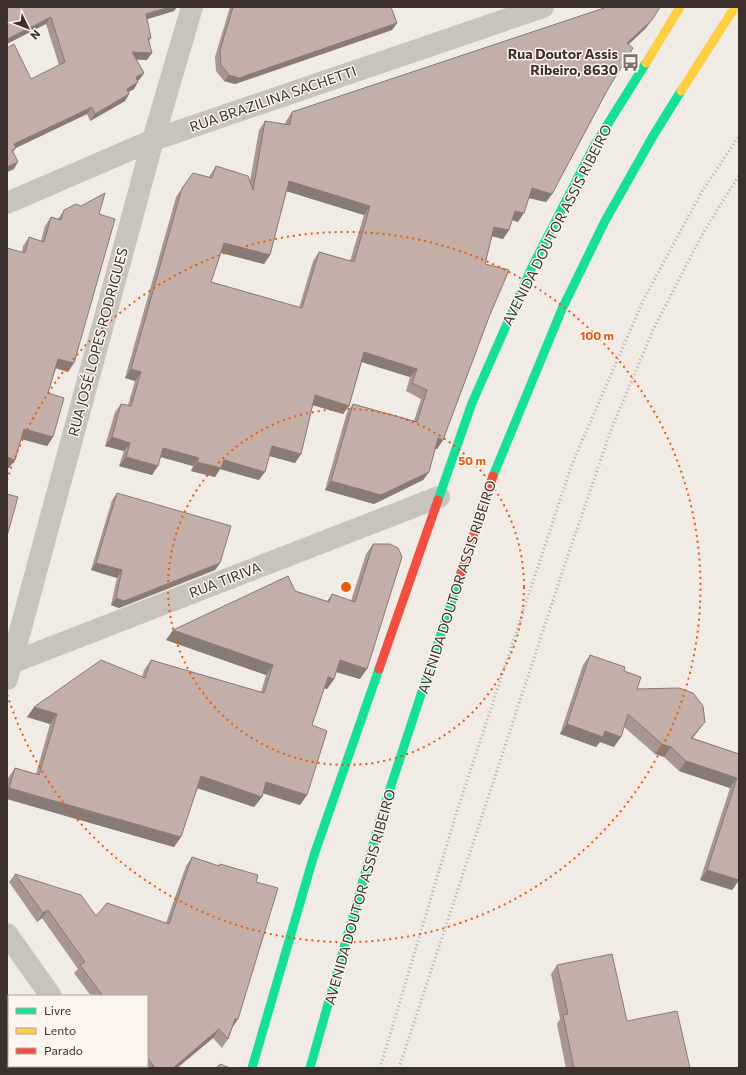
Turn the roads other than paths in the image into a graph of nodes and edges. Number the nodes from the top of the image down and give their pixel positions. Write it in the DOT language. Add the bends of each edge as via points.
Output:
graph roads {
  1 [pos="192,7"];
  2 [pos="543,7"];
  3 [pos="680,7"];
  4 [pos="735,7"];
  5 [pos="153,140"];
  6 [pos="7,203"];
  7 [pos="439,497"];
  8 [pos="9,671"];
  9 [pos="7,934"];
  10 [pos="50,995"];
  11 [pos="252,1068"];
  12 [pos="310,1068"];
  1 -- 5 [label="street, RUA JOSÉ LOPES RODRIGUES"];
  2 -- 5 [label="street, RUA BRAZILINA SACHETTI"];
  3 -- 7 [label="main road, AVENIDA DOUTOR ASSIS RIBEIRO" via="594,146 532,267 472,403"];
  4 -- 12 [label="main road, AVENIDA DOUTOR ASSIS RIBEIRO" via="653,136 605,220 562,309 495,471 382,814"];
  5 -- 6 [label="street, RUA BRAZILINA SACHETTI"];
  5 -- 8 [label="street, RUA JOSÉ LOPES RODRIGUES"];
  7 -- 8 [label="street, RUA TIRIVA"];
  7 -- 11 [label="main road, AVENIDA DOUTOR ASSIS RIBEIRO" via="314,855"];
  9 -- 10 [label="street"];
}
